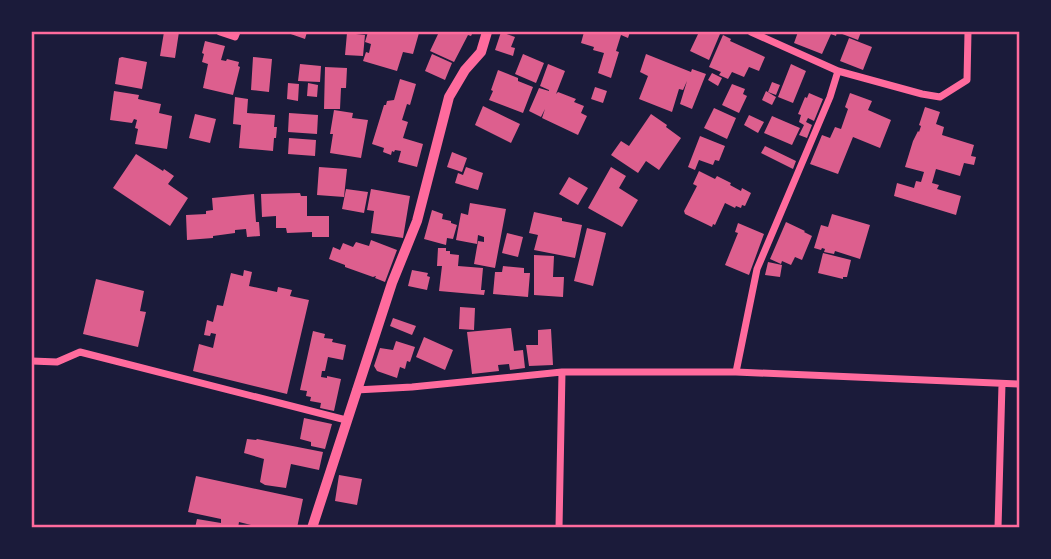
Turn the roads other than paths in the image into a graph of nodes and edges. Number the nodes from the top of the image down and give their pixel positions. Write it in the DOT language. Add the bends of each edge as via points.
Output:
graph roads {
  1 [pos="220,32"];
  2 [pos="237,32"];
  3 [pos="487,32"];
  4 [pos="751,32"];
  5 [pos="968,32"];
  6 [pos="838,71"];
  7 [pos="32,361"];
  8 [pos="562,372"];
  9 [pos="736,372"];
  10 [pos="1002,384"];
  11 [pos="1020,384"];
  12 [pos="356,390"];
  13 [pos="346,420"];
  14 [pos="312,527"];
  15 [pos="559,527"];
  16 [pos="999,527"];
  1 -- 2 [label="street" via="235,37"];
  3 -- 12 [label="main road" via="481,52 449,97 417,221"];
  4 -- 6 [label="street"];
  5 -- 6 [label="street" via="967,80 940,97"];
  6 -- 9 [label="street" via="757,269"];
  7 -- 13 [label="street" via="57,362 80,352"];
  8 -- 9 [label="street"];
  8 -- 12 [label="street"];
  8 -- 15 [label="street"];
  9 -- 10 [label="street"];
  10 -- 11 [label="street"];
  10 -- 16 [label="street"];
  12 -- 13 [label="main road"];
  13 -- 14 [label="main road"];
}
